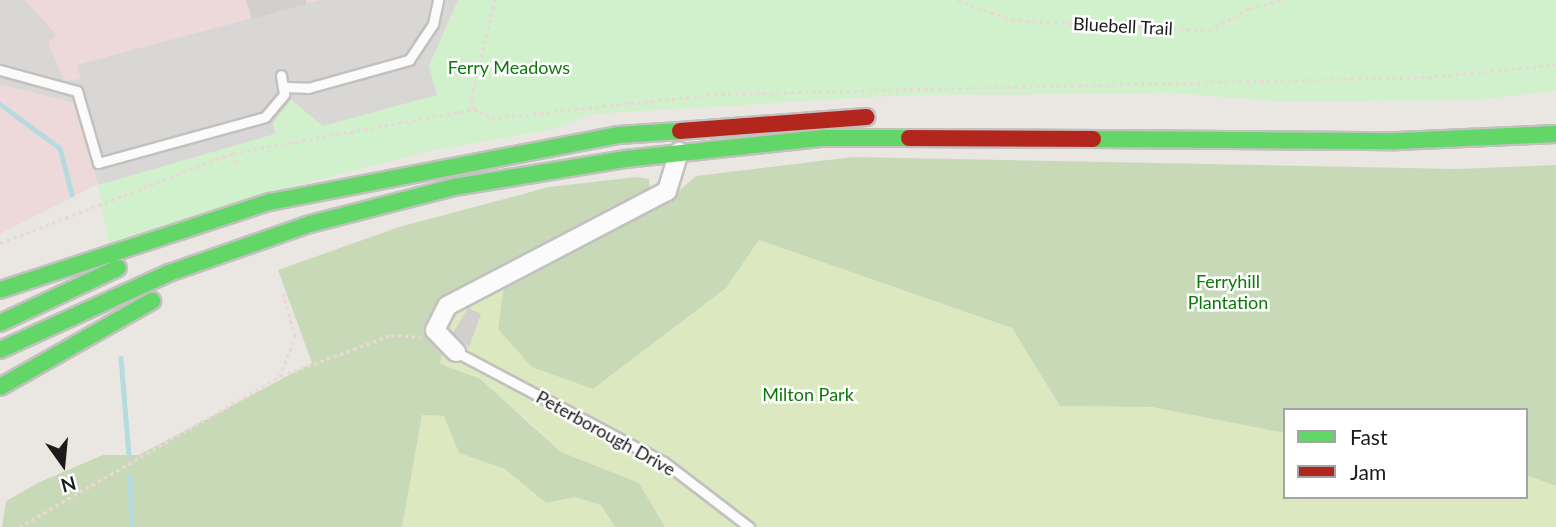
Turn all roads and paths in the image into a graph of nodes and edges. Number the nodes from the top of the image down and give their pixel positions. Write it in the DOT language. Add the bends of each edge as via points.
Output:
graph roads {
  1 [pos="438,0"];
  2 [pos="495,0"];
  3 [pos="958,0"];
  4 [pos="1284,0"];
  5 [pos="1556,65"];
  6 [pos="0,70"];
  7 [pos="281,75"];
  8 [pos="285,87"];
  9 [pos="474,109"];
  10 [pos="889,117"];
  11 [pos="1502,117"];
  12 [pos="1169,120"];
  13 [pos="1556,134"];
  14 [pos="679,152"];
  15 [pos="233,153"];
  16 [pos="453,164"];
  17 [pos="237,167"];
  18 [pos="454,187"];
  19 [pos="0,243"];
  20 [pos="0,290"];
  21 [pos="282,291"];
  22 [pos="0,323"];
  23 [pos="438,340"];
  24 [pos="0,350"];
  25 [pos="456,352"];
  26 [pos="279,377"];
  27 [pos="0,387"];
  28 [pos="19,527"];
  29 [pos="749,527"];
  1 -- 8 [label="lane" via="433,24 409,60 308,88"];
  2 -- 9 [label="path" via="471,98"];
  3 -- 4 [label="path, Bluebell Trail" via="1013,20 1209,30 1250,8"];
  5 -- 9 [label="path" via="1428,77 721,94 491,118"];
  6 -- 8 [label="lane" via="78,91 98,163 265,117 278,107"];
  7 -- 8 [label="lane"];
  9 -- 15 [label="path"];
  10 -- 16 [label="highway" via="819,116 618,135"];
  11 -- 12 [label="highway" via="1407,123"];
  13 -- 14 [label="highway" via="1398,141 882,137"];
  14 -- 18 [label="highway"];
  14 -- 23 [label="street" via="667,191 447,306 435,330"];
  15 -- 17 [label="path"];
  15 -- 19 [label="path"];
  16 -- 20 [label="highway" via="270,202"];
  16 -- 22 [label="highway" via="175,245"];
  18 -- 24 [label="highway" via="248,243"];
  18 -- 27 [label="highway" via="174,290"];
  21 -- 26 [label="path" via="295,337"];
  23 -- 25 [label="street"];
  23 -- 26 [label="path" via="391,335"];
  25 -- 29 [label="lane, Peterborough Drive" via="664,461"];
  26 -- 28 [label="path"];
}
